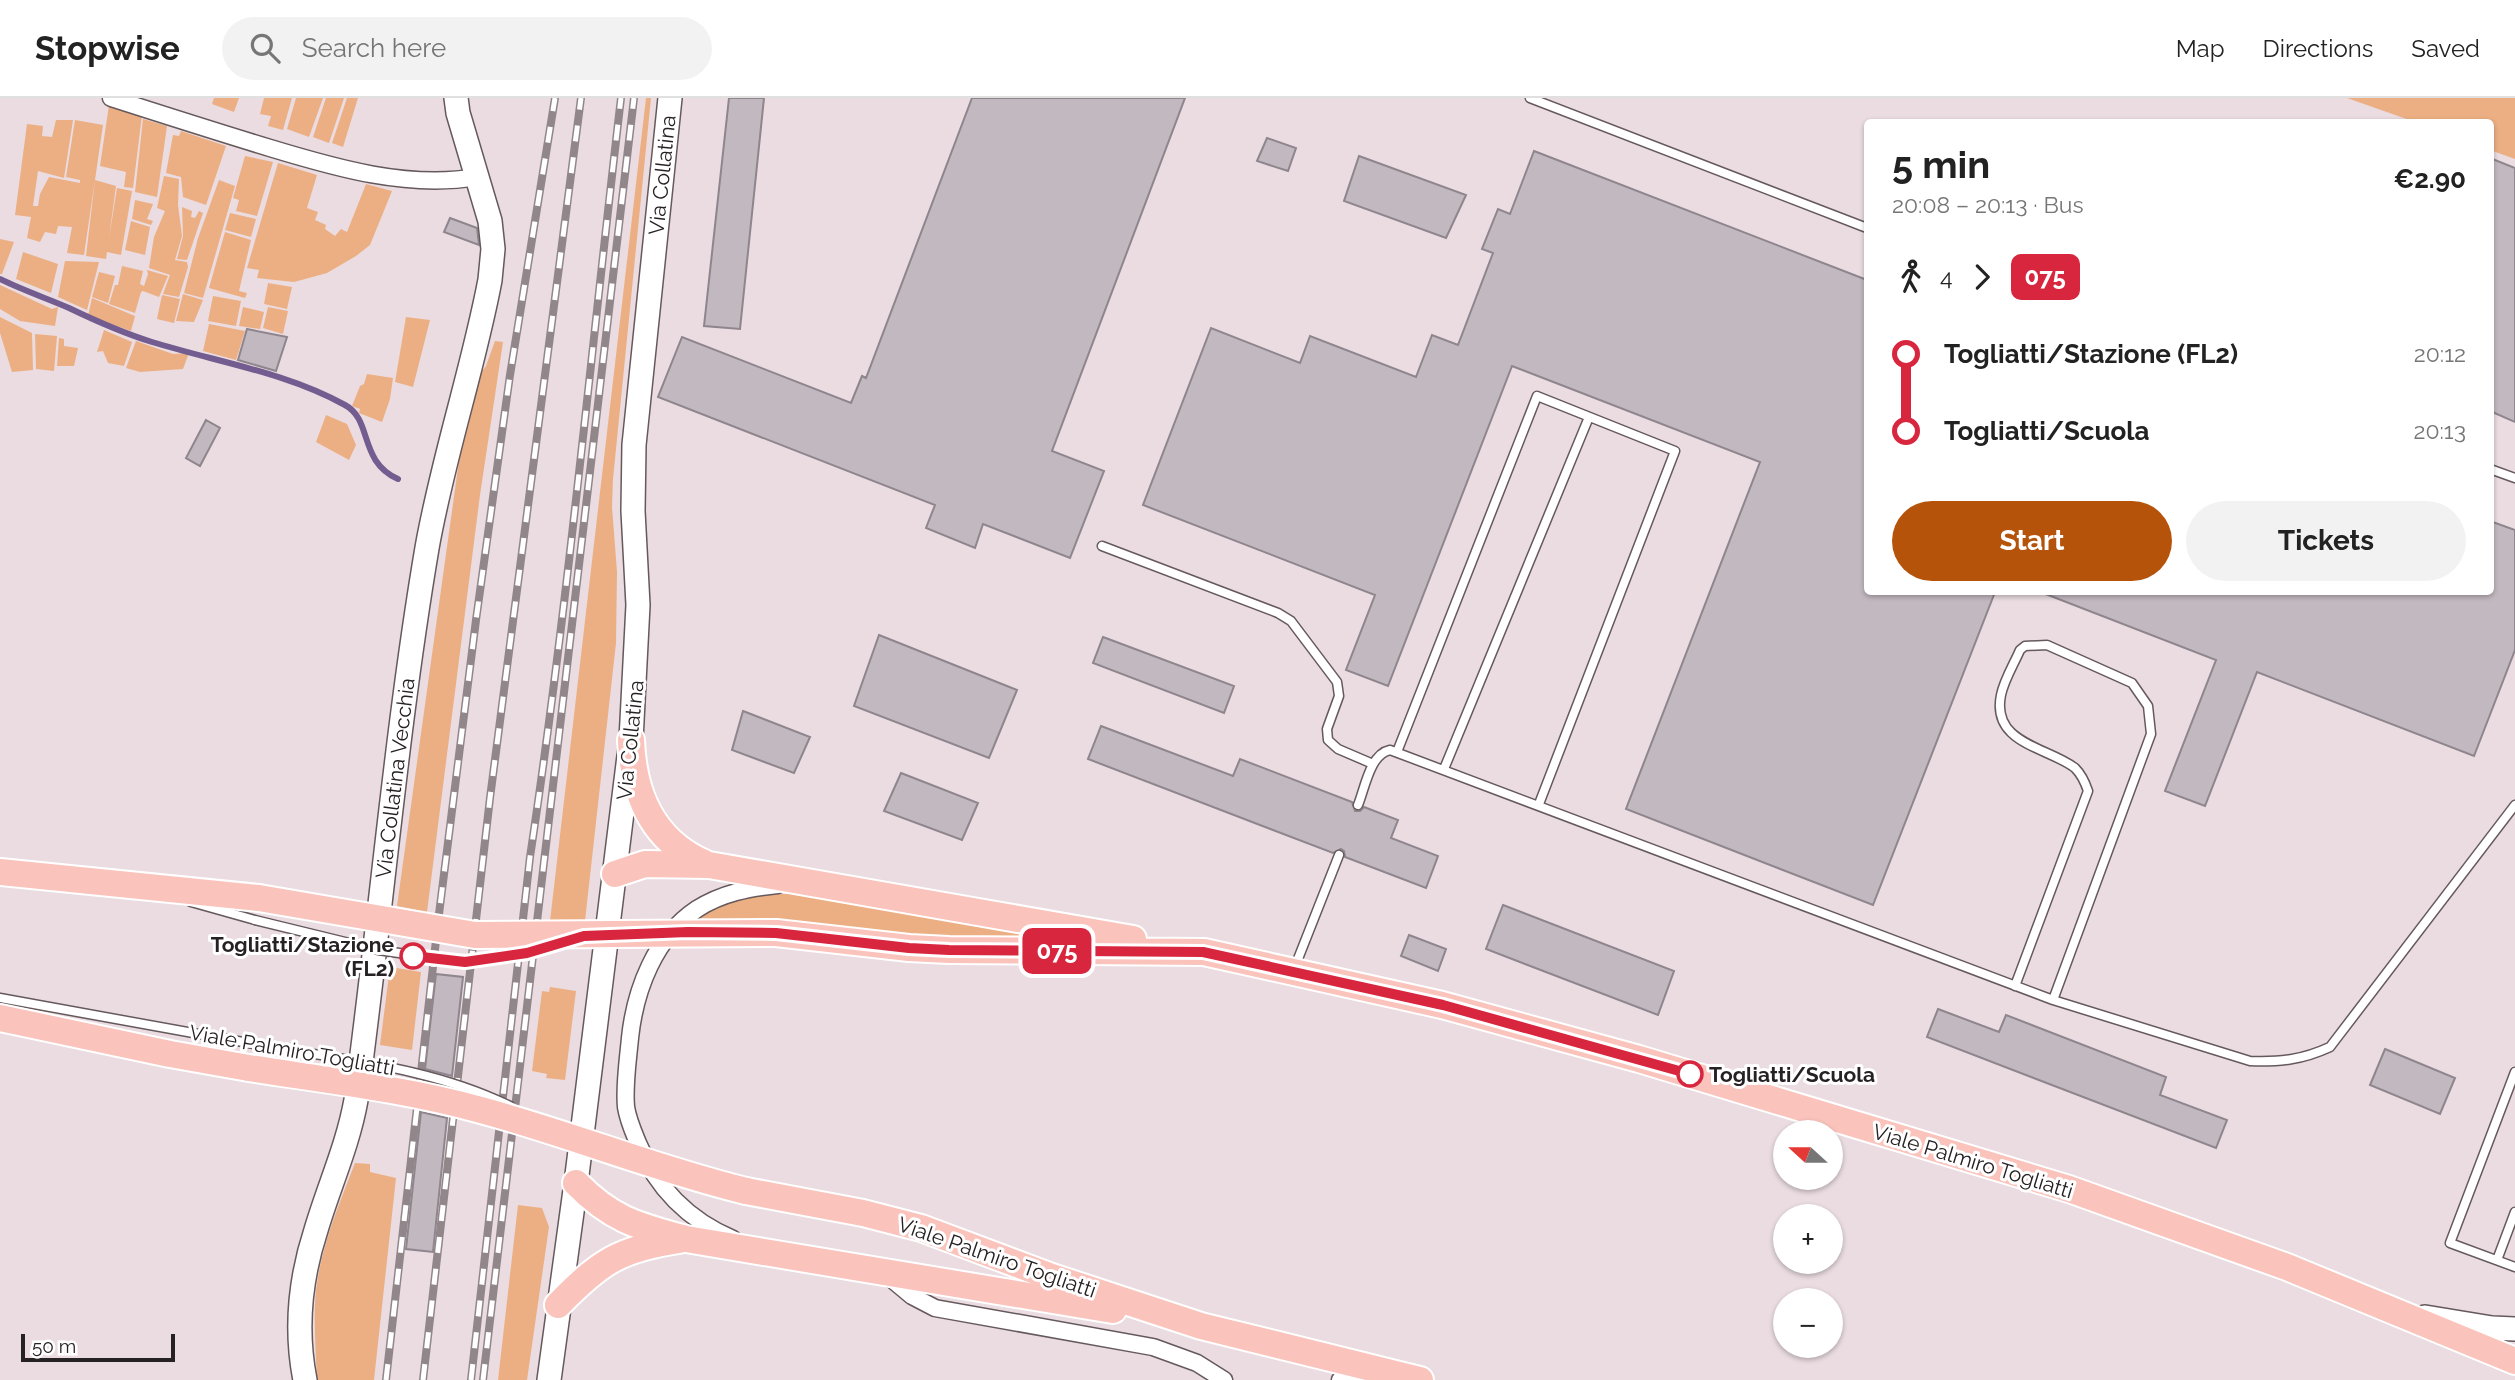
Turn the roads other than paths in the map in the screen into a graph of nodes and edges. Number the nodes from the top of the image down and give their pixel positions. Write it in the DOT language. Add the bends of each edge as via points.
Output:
graph roads {
  1 [pos="111,98"];
  2 [pos="456,98"];
  3 [pos="670,98"];
  4 [pos="1530,98"];
  5 [pos="477,177"];
  6 [pos="1864,227"];
  7 [pos="1589,417"];
  8 [pos="2494,470"];
  9 [pos="2515,478"];
  10 [pos="1102,546"];
  11 [pos="631,740"];
  12 [pos="1397,752"];
  13 [pos="1373,764"];
  14 [pos="1444,769"];
  15 [pos="1539,804"];
  16 [pos="1358,805"];
  17 [pos="2515,805"];
  18 [pos="1339,855"];
  19 [pos="709,865"];
  20 [pos="615,874"];
  21 [pos="11,878"];
  22 [pos="805,881"];
  23 [pos="1203,952"];
  24 [pos="1293,972"];
  25 [pos="2015,986"];
  26 [pos="0,998"];
  27 [pos="2053,1000"];
  28 [pos="0,1018"];
  29 [pos="252,1056"];
  30 [pos="2515,1072"];
  31 [pos="576,1183"];
  32 [pos="2515,1212"];
  33 [pos="686,1239"];
  34 [pos="774,1253"];
  35 [pos="2497,1260"];
  36 [pos="2515,1267"];
  37 [pos="881,1270"];
  38 [pos="558,1306"];
  39 [pos="2396,1312"];
  40 [pos="1200,1326"];
  41 [pos="2515,1329"];
  42 [pos="2515,1361"];
  43 [pos="1381,1370"];
  44 [pos="305,1380"];
  45 [pos="549,1380"];
  46 [pos="1224,1380"];
  47 [pos="1340,1380"];
  48 [pos="1420,1380"];
  1 -- 5 [label="street" via="340,167 402,179"];
  2 -- 5 [label="street, Via Collatina Vecchia"];
  3 -- 11 [label="street, Via Collatina" via="634,445 638,606"];
  4 -- 6 [label="lane"];
  5 -- 44 [label="street, Via Collatina Vecchia" via="492,230 490,280 424,567 395,763 356,1100 304,1274 300,1323"];
  7 -- 12 [label="lane" via="1537,396"];
  7 -- 14 [label="lane"];
  7 -- 15 [label="lane" via="1675,451"];
  8 -- 9 [label="lane"];
  10 -- 13 [label="lane" via="1291,621 1337,682 1339,696 1327,729 1328,740"];
  11 -- 19 [label="main road" via="634,778 647,810 673,844"];
  11 -- 20 [label="street, Via Collatina"];
  12 -- 13 [label="lane" via="1385,750"];
  12 -- 14 [label="lane"];
  13 -- 16 [label="lane"];
  14 -- 15 [label="lane"];
  15 -- 25 [label="lane"];
  17 -- 27 [label="lane" via="2330,1047 2309,1056 2282,1062 2250,1061"];
  18 -- 24 [label="lane"];
  19 -- 20 [label="main road" via="645,864"];
  19 -- 22 [label="main road"];
  20 -- 31 [label="street, Via Collatina"];
  21 -- 23 [label="main road, Viale Palmiro Togliatti, bridge" via="59,877 135,885 257,909 458,933 776,933 949,950"];
  22 -- 23 [label="main road"];
  22 -- 34 [label="street" via="730,893 697,909 676,926 638,993 629,1054 627,1114 660,1184 705,1225"];
  23 -- 24 [label="main road, Viale Palmiro Togliatti"];
  24 -- 39 [label="main road, Viale Palmiro Togliatti" via="1443,1005 1639,1059 2056,1185 2287,1267"];
  25 -- 27 [label="lane"];
  25 -- 27 [label="lane" via="2088,791 2074,767 2018,740 2002,717 2001,696 2020,650 2047,645 2132,683 2148,706 2151,727"];
  26 -- 29 [label="lane, Viale Palmiro Togliatti"];
  28 -- 29 [label="main road, Viale Palmiro Togliatti" via="170,1054"];
  29 -- 40 [label="main road, Viale Palmiro Togliatti, bridge" via="482,1110 746,1191 921,1228"];
  30 -- 35 [label="lane" via="2450,1243"];
  31 -- 33 [label="main road" via="614,1216"];
  31 -- 38 [label="street, Via Collatina"];
  32 -- 35 [label="lane"];
  33 -- 34 [label="main road"];
  33 -- 38 [label="main road" via="610,1260 587,1275"];
  34 -- 37 [label="main road"];
  35 -- 36 [label="lane"];
  37 -- 40 [label="main road"];
  37 -- 46 [label="street" via="935,1308 1153,1347 1197,1363"];
  38 -- 45 [label="street, Via Collatina"];
  39 -- 41 [label="street"];
  39 -- 42 [label="main road, Viale Palmiro Togliatti"];
  40 -- 43 [label="main road, Viale Palmiro Togliatti"];
  43 -- 47 [label="street"];
  43 -- 48 [label="main road, Viale Palmiro Togliatti"];
}
